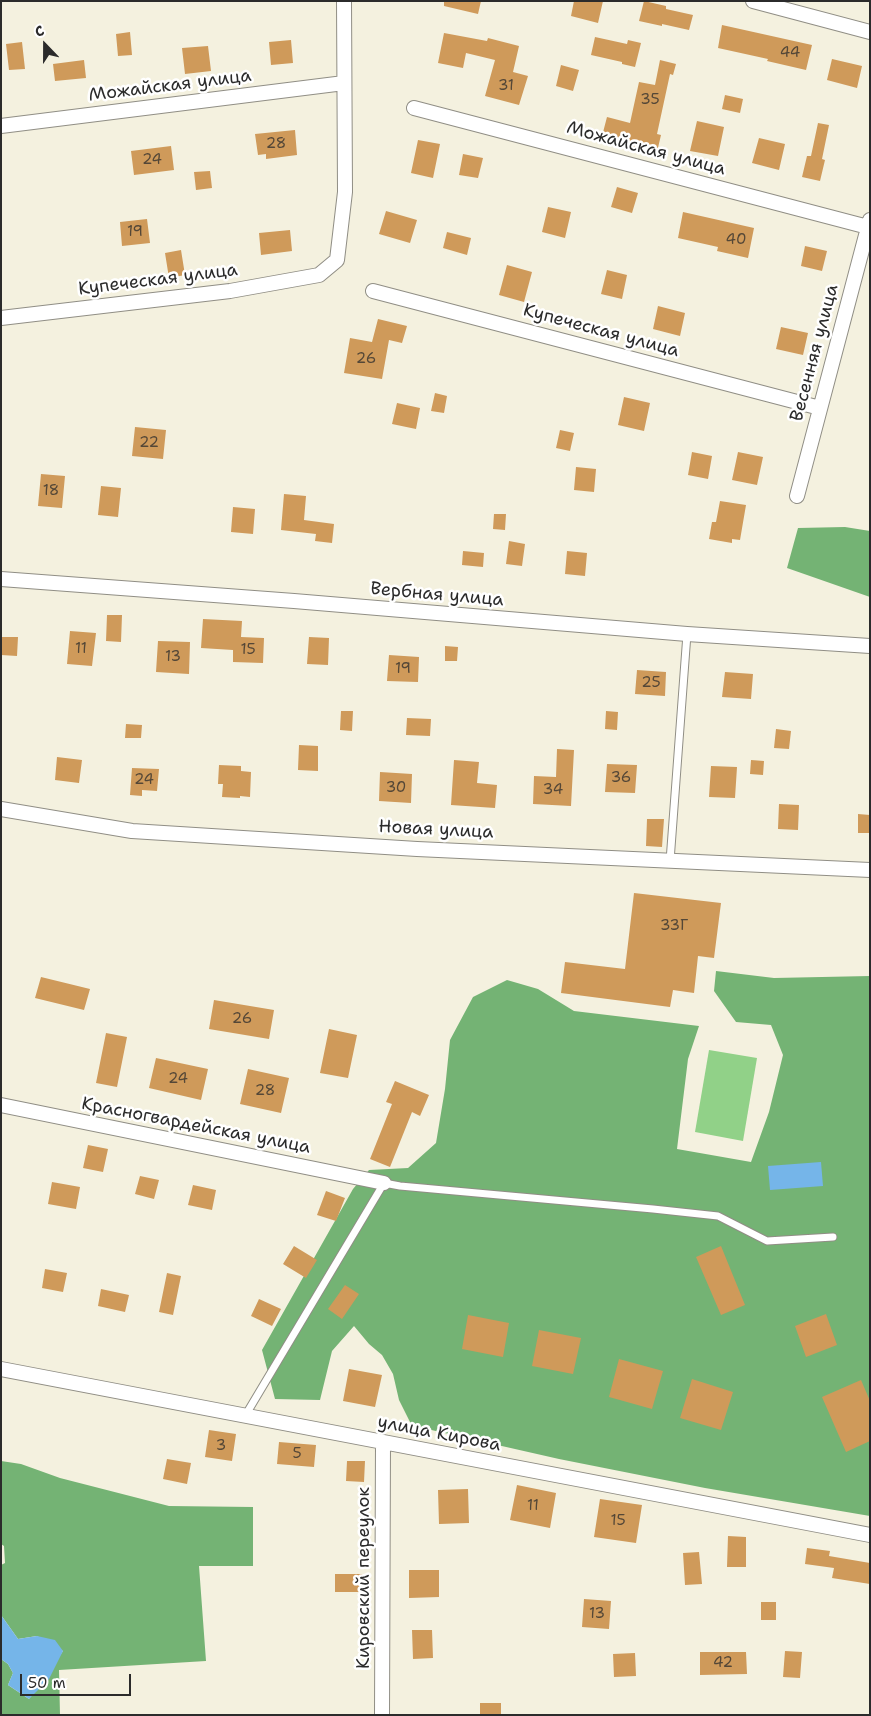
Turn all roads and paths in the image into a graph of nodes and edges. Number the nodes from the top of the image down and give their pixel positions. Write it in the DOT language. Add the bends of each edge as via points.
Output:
graph roads {
  1 [pos="344,1"];
  2 [pos="753,1"];
  3 [pos="870,32"];
  4 [pos="344,83"];
  5 [pos="414,108"];
  6 [pos="1,126"];
  7 [pos="869,224"];
  8 [pos="373,291"];
  9 [pos="1,318"];
  10 [pos="820,408"];
  11 [pos="797,496"];
  12 [pos="1,579"];
  13 [pos="687,634"];
  14 [pos="870,646"];
  15 [pos="1,809"];
  16 [pos="670,861"];
  17 [pos="870,870"];
  18 [pos="1,1105"];
  19 [pos="384,1183"];
  20 [pos="833,1237"];
  21 [pos="1,1369"];
  22 [pos="245,1416"];
  23 [pos="383,1442"];
  24 [pos="870,1535"];
  25 [pos="382,1715"];
  1 -- 4 [label="street"];
  2 -- 3 [label="street"];
  4 -- 6 [label="street, Можайская улица"];
  4 -- 9 [label="street, Купеческая улица" via="345,192 337,260 319,275 230,290"];
  5 -- 7 [label="street, Можайская улица"];
  7 -- 10 [label="street, Весенняя улица"];
  8 -- 10 [label="street, Купеческая улица"];
  10 -- 11 [label="street, Весенняя улица"];
  12 -- 13 [label="street, Вербная улица"];
  13 -- 14 [label="street, Вербная улица"];
  13 -- 16 [label="lane"];
  15 -- 16 [label="street, Новая улица" via="132,831"];
  16 -- 17 [label="street, Новая улица"];
  18 -- 19 [label="street, Красногвардейская улица"];
  19 -- 20 [label="lane" via="718,1216 767,1241"];
  19 -- 22 [label="lane"];
  21 -- 22 [label="street, улица Кирова"];
  22 -- 23 [label="street, улица Кирова"];
  23 -- 24 [label="street, улица Кирова"];
  23 -- 25 [label="street, Кировский переулок"];
}
